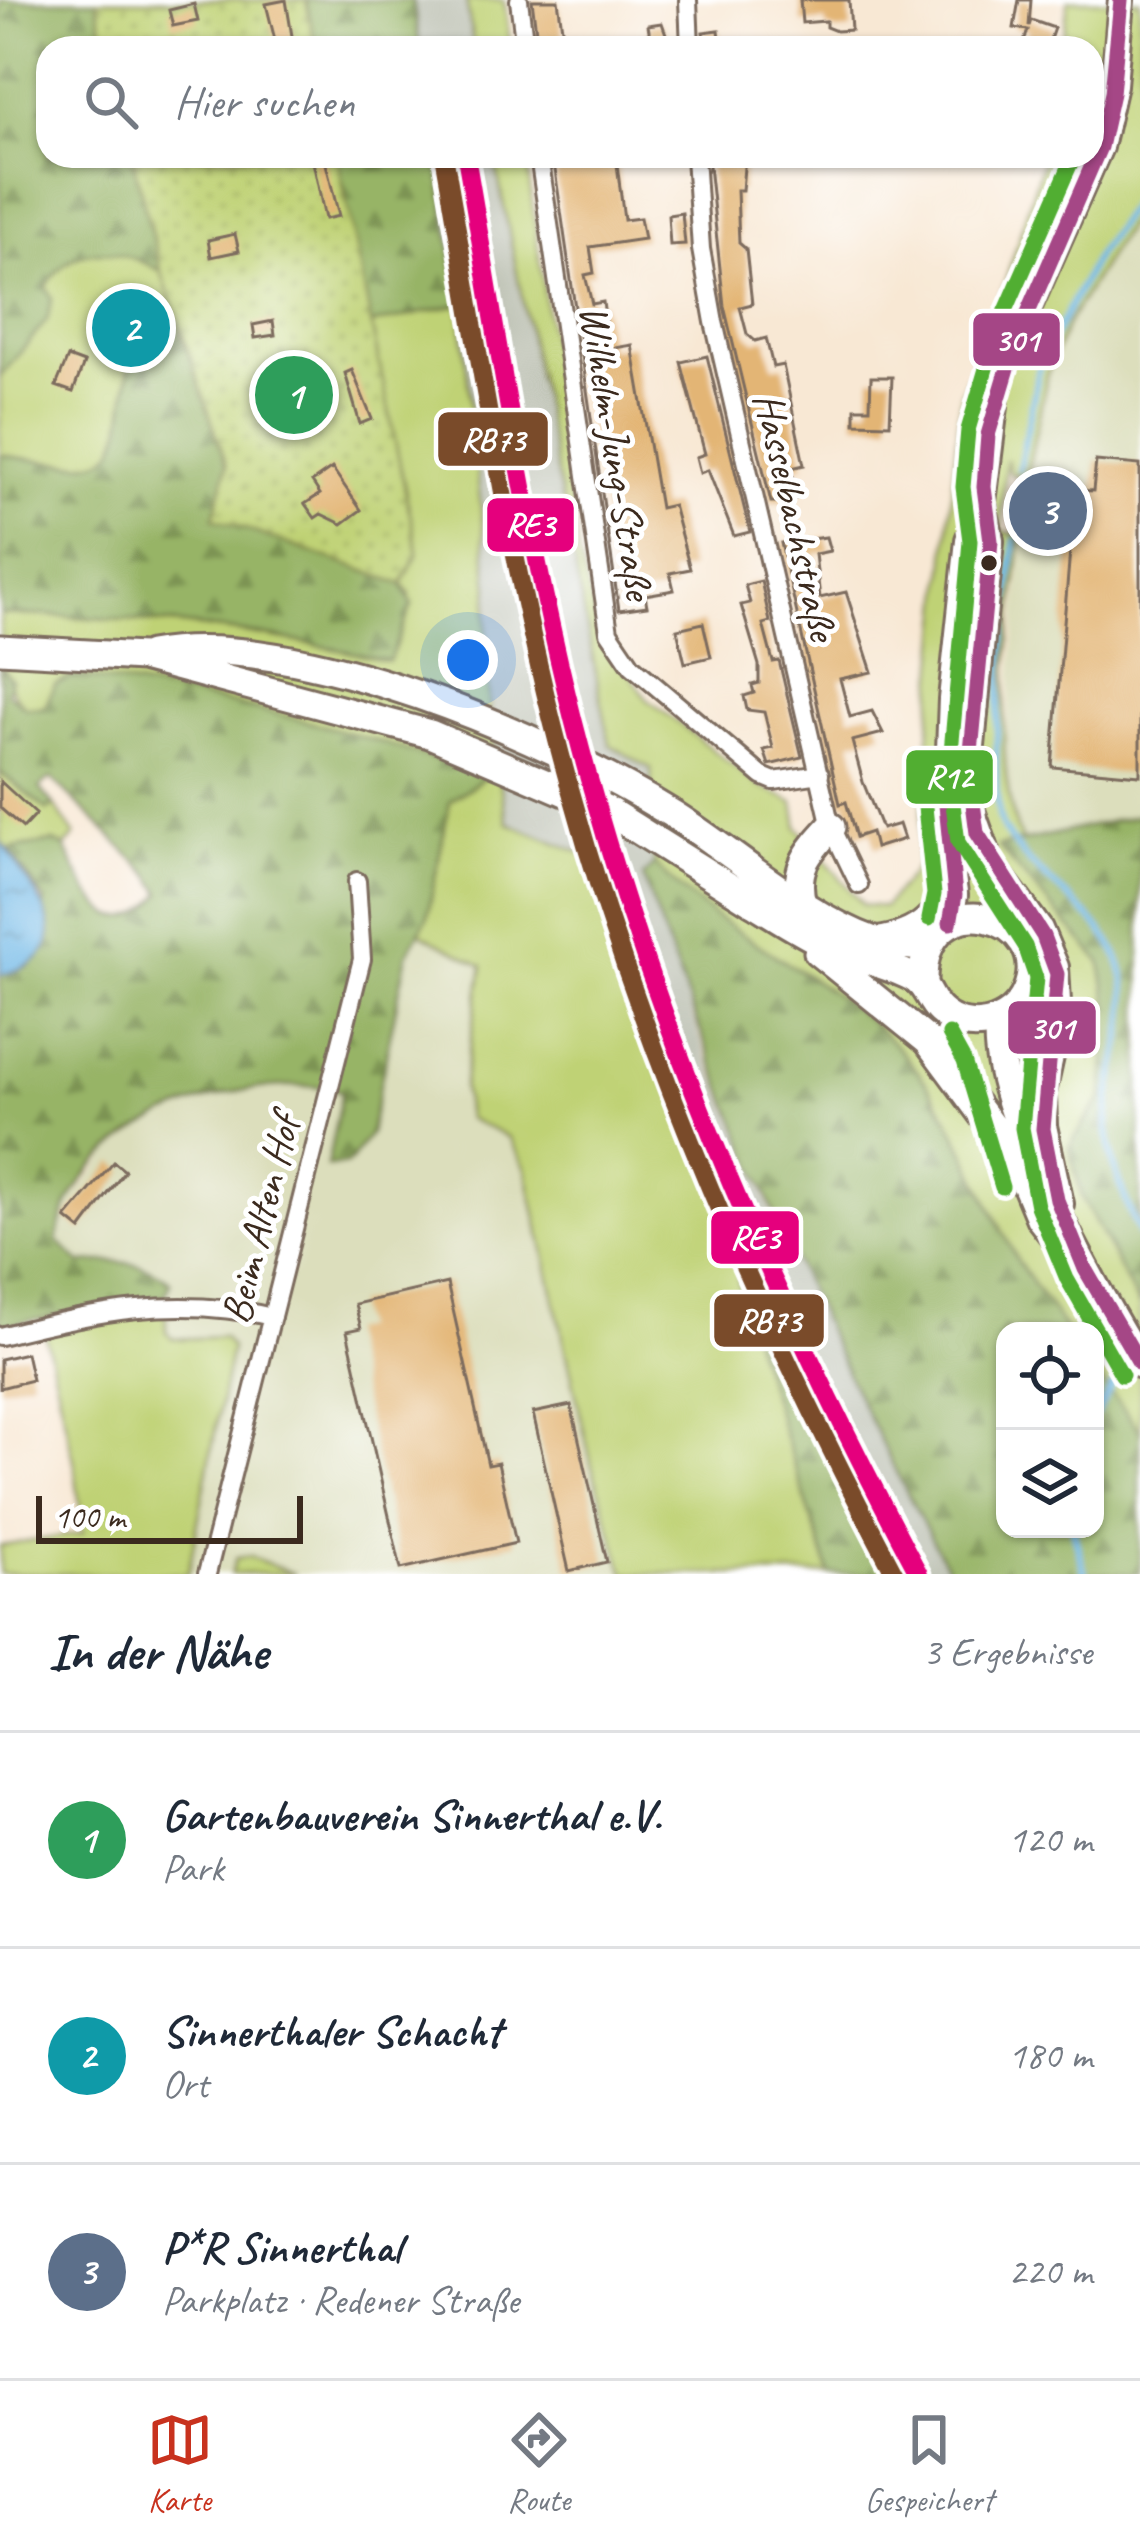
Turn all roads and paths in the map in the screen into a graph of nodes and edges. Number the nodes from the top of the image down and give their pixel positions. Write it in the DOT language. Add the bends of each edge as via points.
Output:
graph roads {
  1 [pos="519,0"];
  2 [pos="688,0"];
  3 [pos="1121,0"];
  4 [pos="524,36"];
  5 [pos="690,36"];
  6 [pos="1104,130"];
  7 [pos="541,168"];
  8 [pos="695,168"];
  9 [pos="1091,168"];
  10 [pos="983,503"];
  11 [pos="0,649"];
  12 [pos="142,657"];
  13 [pos="820,775"];
  14 [pos="967,797"];
  15 [pos="831,827"];
  16 [pos="946,827"];
  17 [pos="801,862"];
  18 [pos="759,873"];
  19 [pos="357,880"];
  20 [pos="859,885"];
  21 [pos="753,902"];
  22 [pos="802,904"];
  23 [pos="982,916"];
  24 [pos="941,930"];
  25 [pos="874,941"];
  26 [pos="923,982"];
  27 [pos="1000,1020"];
  28 [pos="967,1024"];
  29 [pos="1011,1153"];
  30 [pos="1067,1228"];
  31 [pos="1081,1266"];
  32 [pos="272,1317"];
  33 [pos="0,1336"];
  34 [pos="1140,1364"];
  35 [pos="208,1574"];
  1 -- 4 [label="street"];
  2 -- 5 [label="street"];
  3 -- 6 [label="main road"];
  7 -- 13 [label="street, Wilhelm-Jung-Straße" via="610,632 632,666 762,776"];
  8 -- 13 [label="street, Hasselbachstraße" via="714,322"];
  9 -- 10 [label="main road" via="999,374"];
  10 -- 14 [label="main road" via="992,542"];
  10 -- 16 [label="main road" via="968,540"];
  11 -- 12 [label="main road"];
  12 -- 18 [label="main road" via="194,649 267,657 444,707 608,779"];
  12 -- 21 [label="main road" via="376,716 528,772 605,809"];
  13 -- 15 [label="street, Hasselbachstraße"];
  14 -- 23 [label="main road" via="969,881"];
  14 -- 30 [label="main road" via="991,863 1040,929 1056,967 1059,1020 1044,1126"];
  15 -- 17 [label="main road"];
  15 -- 20 [label="street, Hasselbachstraße"];
  16 -- 24 [label="main road" via="955,895"];
  16 -- 25 [label="main road" via="938,908 912,931"];
  17 -- 18 [label="main road"];
  17 -- 22 [label="main road"];
  18 -- 22 [label="main road"];
  19 -- 32 [label="street, Beim Alten Hof" via="362,959"];
  21 -- 26 [label="main road" via="827,946"];
  21 -- 29 [label="main road" via="928,1041"];
  22 -- 25 [label="main road"];
  23 -- 24 [label="main road"];
  23 -- 27 [label="main road" via="1013,931 1030,961 1025,995"];
  24 -- 25 [label="main road" via="912,946"];
  24 -- 26 [label="main road" via="923,959"];
  26 -- 28 [label="main road" via="939,1010"];
  27 -- 28 [label="main road"];
  27 -- 30 [label="main road" via="1006,1084"];
  28 -- 29 [label="main road"];
  29 -- 31 [label="main road" via="1040,1218"];
  30 -- 31 [label="main road"];
  31 -- 34 [label="main road"];
  32 -- 33 [label="street" via="155,1304"];
  32 -- 35 [label="street, Beim Alten Hof"];
}
